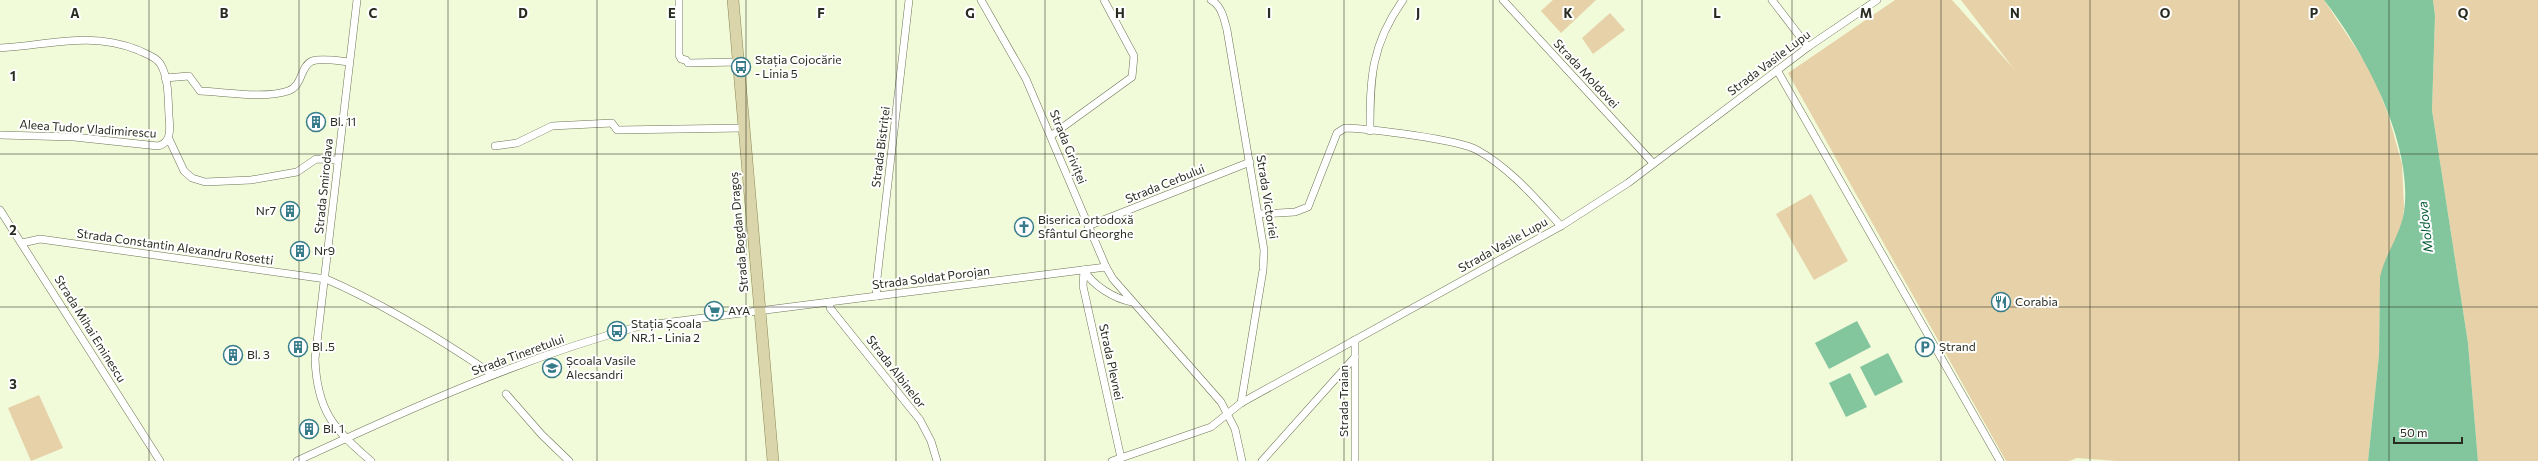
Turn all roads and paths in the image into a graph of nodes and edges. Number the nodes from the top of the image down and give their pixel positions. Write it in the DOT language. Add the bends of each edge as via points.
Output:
graph roads {
  1 [pos="357,0"];
  2 [pos="679,0"];
  3 [pos="733,0"];
  4 [pos="909,0"];
  5 [pos="981,0"];
  6 [pos="1104,0"];
  7 [pos="1403,0"];
  8 [pos="1503,0"];
  9 [pos="1772,0"];
  10 [pos="1877,0"];
  11 [pos="1216,1"];
  12 [pos="1808,47"];
  13 [pos="0,48"];
  14 [pos="349,62"];
  15 [pos="738,62"];
  16 [pos="1777,70"];
  17 [pos="164,78"];
  18 [pos="743,128"];
  19 [pos="1370,131"];
  20 [pos="0,135"];
  21 [pos="1052,135"];
  22 [pos="169,139"];
  23 [pos="495,146"];
  24 [pos="338,160"];
  25 [pos="1250,162"];
  26 [pos="1653,163"];
  27 [pos="0,210"];
  28 [pos="1259,214"];
  29 [pos="1088,226"];
  30 [pos="1561,226"];
  31 [pos="22,243"];
  32 [pos="1106,267"];
  33 [pos="1084,270"];
  34 [pos="326,279"];
  35 [pos="877,296"];
  36 [pos="830,302"];
  37 [pos="1132,302"];
  38 [pos="760,310"];
  39 [pos="1355,340"];
  40 [pos="1355,357"];
  41 [pos="492,374"];
  42 [pos="506,394"];
  43 [pos="1241,403"];
  44 [pos="1229,414"];
  45 [pos="344,439"];
  46 [pos="1121,458"];
  47 [pos="160,461"];
  48 [pos="296,461"];
  49 [pos="371,461"];
  50 [pos="569,461"];
  51 [pos="773,461"];
  52 [pos="937,461"];
  53 [pos="1112,461"];
  54 [pos="1242,461"];
  55 [pos="1262,461"];
  56 [pos="1355,461"];
  57 [pos="2000,461"];
  1 -- 14 [label="street, Strada Smirodava"];
  2 -- 15 [label="street" via="681,59 688,63"];
  3 -- 15 [label="main road, Strada Bogdan Dragoș"];
  4 -- 35 [label="street, Strada Bistriței"];
  5 -- 21 [label="street, Strada Griviței" via="1026,79"];
  6 -- 21 [label="street" via="1134,56 1132,77"];
  7 -- 19 [label="street" via="1377,49 1373,63"];
  8 -- 26 [label="street, Strada Moldovei"];
  9 -- 12 [label="street"];
  10 -- 12 [label="street, Strada Vasile Lupu"];
  11 -- 25 [label="street, Strada Victoriei" via="1227,30"];
  12 -- 16 [label="street, Strada Vasile Lupu"];
  13 -- 17 [label="street, Aleea Tudor Vladimirescu" via="57,41 106,40 151,56 161,64"];
  14 -- 17 [label="street" via="313,61 306,66 300,81 290,90 275,94 200,91 189,76"];
  14 -- 24 [label="street, Strada Smirodava"];
  15 -- 18 [label="main road, Strada Bogdan Dragoș"];
  16 -- 26 [label="street, Strada Vasile Lupu"];
  16 -- 57 [label="street"];
  17 -- 22 [label="street, Aleea Tudor Vladimirescu" via="170,122"];
  18 -- 23 [label="street" via="617,130 612,123 559,125 546,128 517,143"];
  18 -- 38 [label="main road, Strada Bogdan Dragoș"];
  19 -- 28 [label="street" via="1345,128 1337,133 1308,207 1295,212"];
  19 -- 30 [label="street" via="1451,142 1476,149 1491,158 1525,188"];
  20 -- 22 [label="street, Aleea Tudor Vladimirescu" via="74,137 158,146 164,145"];
  21 -- 29 [label="street, Strada Griviței"];
  22 -- 24 [label="street" via="184,171 192,178 205,182 251,180 297,172 316,159"];
  24 -- 34 [label="street, Strada Smirodava"];
  25 -- 28 [label="street, Strada Victoriei"];
  25 -- 29 [label="street, Strada Cerbului"];
  26 -- 30 [label="street, Strada Vasile Lupu"];
  27 -- 31 [label="street, Strada Mihai Eminescu"];
  28 -- 43 [label="street, Strada Victoriei" via="1264,250 1263,270"];
  29 -- 32 [label="street, Strada Griviței"];
  30 -- 39 [label="street, Strada Vasile Lupu"];
  31 -- 34 [label="street, Strada Constantin Alexandru Rosetti" via="40,239"];
  31 -- 47 [label="street, Strada Mihai Eminescu"];
  32 -- 33 [label="street, Strada Soldat Porojan"];
  32 -- 37 [label="street, Strada Griviței"];
  33 -- 35 [label="street, Strada Soldat Porojan"];
  33 -- 37 [label="street, Strada Griviței" via="1090,280 1123,300"];
  33 -- 46 [label="street, Strada Plevnei" via="1083,286"];
  34 -- 41 [label="street, Strada Constantin Alexandru Rosetti" via="416,326"];
  34 -- 45 [label="street, Strada Smirodava" via="315,358 316,379 326,413"];
  35 -- 36 [label="street, Strada Soldat Porojan"];
  36 -- 38 [label="street, Strada Soldat Porojan"];
  36 -- 52 [label="street, Strada Albinelor" via="830,308 920,420 931,441"];
  37 -- 44 [label="street, Strada Griviței"];
  38 -- 41 [label="street, Strada Tineretului" via="640,326"];
  38 -- 51 [label="main road, Strada Bogdan Dragoș"];
  39 -- 40 [label="street, Strada Traian"];
  39 -- 43 [label="street, Strada Vasile Lupu"];
  40 -- 55 [label="street"];
  40 -- 56 [label="street, Strada Traian"];
  41 -- 45 [label="street, Strada Tineretului"];
  42 -- 50 [label="street"];
  43 -- 44 [label="street, Strada Vasile Lupu"];
  44 -- 46 [label="street, Strada Vasile Lupu" via="1211,426"];
  44 -- 54 [label="street, Strada Griviței"];
  45 -- 48 [label="street, Strada Tineretului"];
  45 -- 49 [label="street, Strada Smirodava"];
  46 -- 53 [label="street, Strada Vasile Lupu"];
}
